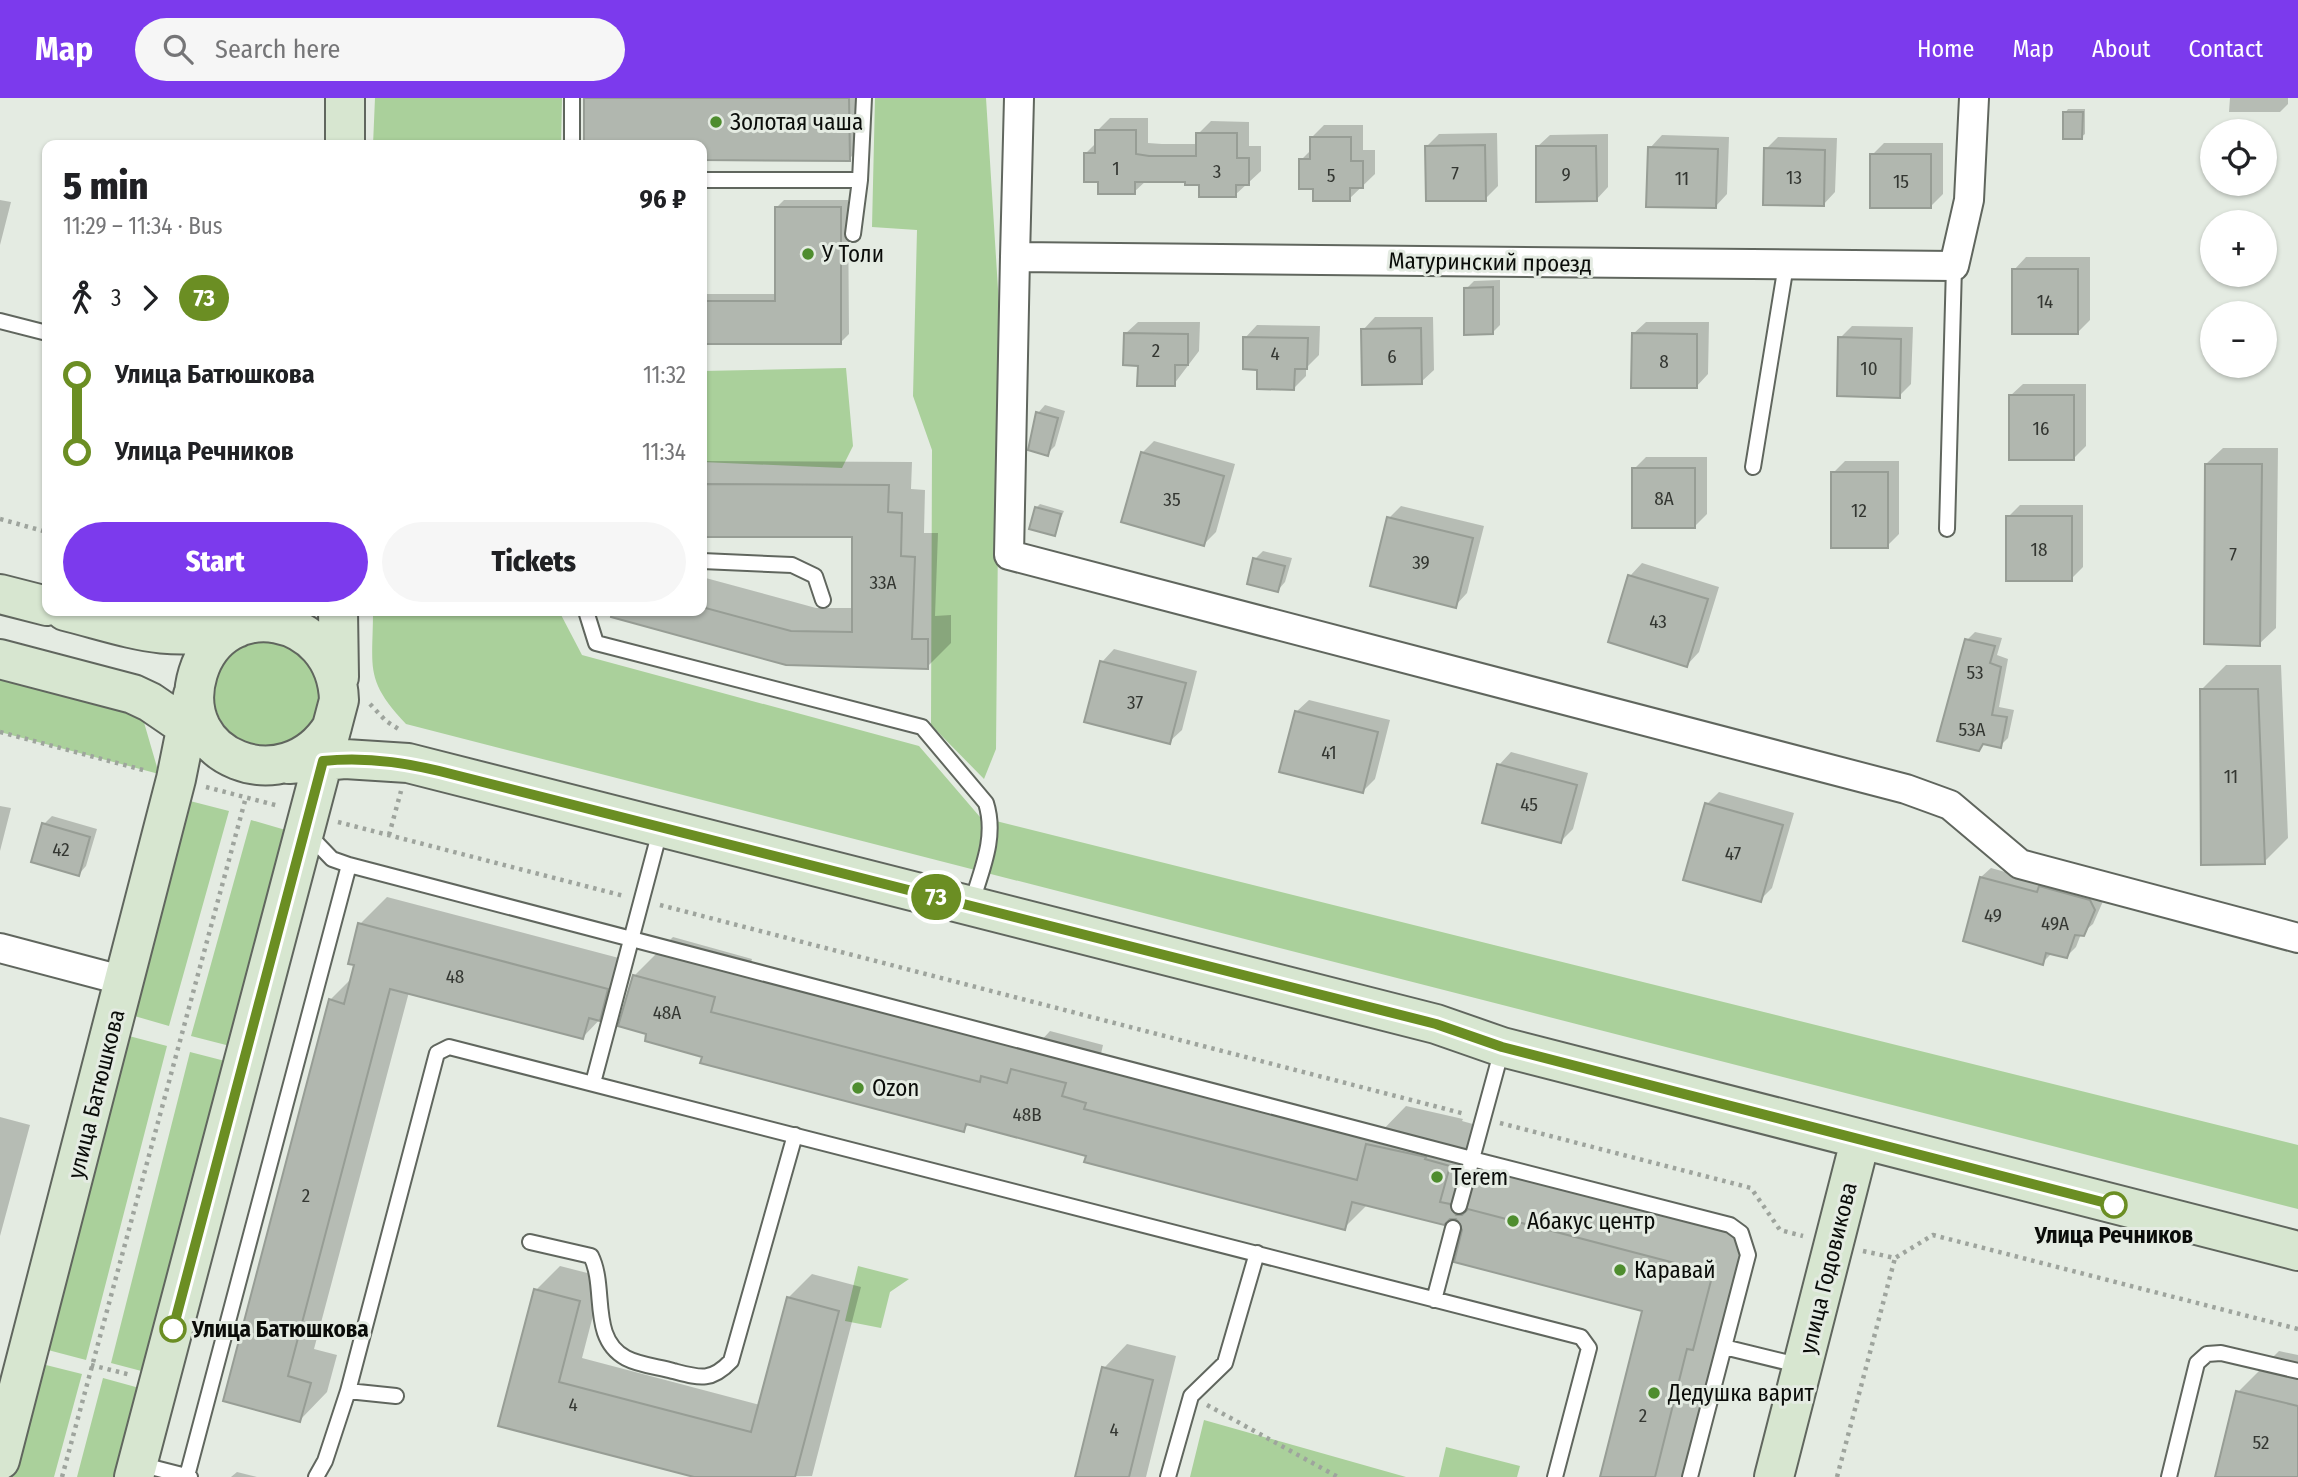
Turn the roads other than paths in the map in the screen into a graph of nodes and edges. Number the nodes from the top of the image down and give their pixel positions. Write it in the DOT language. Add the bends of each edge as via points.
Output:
graph roads {
  1 [pos="345,98"];
  2 [pos="572,98"];
  3 [pos="864,98"];
  4 [pos="1019,98"];
  5 [pos="1974,98"];
  6 [pos="345,140"];
  7 [pos="572,140"];
  8 [pos="707,180"];
  9 [pos="860,180"];
  10 [pos="853,234"];
  11 [pos="1015,257"];
  12 [pos="1786,265"];
  13 [pos="1954,266"];
  14 [pos="0,321"];
  15 [pos="42,332"];
  16 [pos="1753,467"];
  17 [pos="1947,529"];
  18 [pos="707,561"];
  19 [pos="0,594"];
  20 [pos="823,600"];
  21 [pos="42,605"];
  22 [pos="86,616"];
  23 [pos="308,616"];
  24 [pos="339,616"];
  25 [pos="588,616"];
  26 [pos="259,624"];
  27 [pos="0,659"];
  28 [pos="196,684"];
  29 [pos="353,693"];
  30 [pos="187,726"];
  31 [pos="220,750"];
  32 [pos="315,750"];
  33 [pos="408,763"];
  34 [pos="307,823"];
  35 [pos="661,827"];
  36 [pos="349,865"];
  37 [pos="971,906"];
  38 [pos="2298,938"];
  39 [pos="630,940"];
  40 [pos="0,947"];
  41 [pos="125,981"];
  42 [pos="1502,1047"];
  43 [pos="593,1083"];
  44 [pos="795,1135"];
  45 [pos="1860,1141"];
  46 [pos="1472,1158"];
  47 [pos="1459,1206"];
  48 [pos="1453,1228"];
  49 [pos="530,1242"];
  50 [pos="2298,1251"];
  51 [pos="1257,1253"];
  52 [pos="1434,1300"];
  53 [pos="1724,1347"];
  54 [pos="1803,1366"];
  55 [pos="2298,1371"];
  56 [pos="348,1391"];
  57 [pos="9,1392"];
  58 [pos="396,1396"];
  59 [pos="0,1460"];
  60 [pos="136,1470"];
  61 [pos="188,1477"];
  62 [pos="316,1477"];
  63 [pos="1168,1477"];
  64 [pos="1555,1477"];
  65 [pos="1690,1477"];
  66 [pos="1774,1477"];
  67 [pos="2169,1477"];
  1 -- 6 [label="main road"];
  2 -- 7 [label="lane"];
  3 -- 9 [label="lane"];
  4 -- 11 [label="street"];
  5 -- 13 [label="street" via="1969,200"];
  8 -- 9 [label="lane"];
  9 -- 10 [label="lane"];
  11 -- 12 [label="street, Матуринский проезд"];
  11 -- 38 [label="street" via="1009,555 1906,789 1950,805 2020,864"];
  12 -- 13 [label="street, Матуринский проезд"];
  12 -- 16 [label="lane"];
  13 -- 17 [label="lane"];
  14 -- 15 [label="lane"];
  18 -- 20 [label="lane" via="792,565 815,576"];
  19 -- 21 [label="main road"];
  22 -- 26 [label="main road" via="171,636 201,636"];
  23 -- 26 [label="main road"];
  24 -- 29 [label="main road"];
  25 -- 37 [label="lane" via="596,643 922,727 986,803 990,816 992,838"];
  26 -- 28 [label="main road" via="233,631 212,648"];
  26 -- 29 [label="main road" via="296,629 317,643"];
  27 -- 30 [label="main road" via="133,694"];
  28 -- 30 [label="main road, улица Батюшкова"];
  28 -- 31 [label="main road" via="197,713"];
  29 -- 32 [label="main road" via="339,700"];
  29 -- 33 [label="main road" via="350,718 361,734"];
  30 -- 31 [label="main road"];
  30 -- 41 [label="main road, улица Батюшкова"];
  31 -- 32 [label="main road" via="245,764 260,766"];
  32 -- 33 [label="main road" via="345,759"];
  32 -- 34 [label="main road"];
  33 -- 35 [label="main road"];
  34 -- 36 [label="lane" via="332,859"];
  34 -- 60 [label="main road"];
  35 -- 37 [label="main road"];
  35 -- 39 [label="lane"];
  36 -- 39 [label="lane"];
  36 -- 61 [label="lane"];
  37 -- 42 [label="main road" via="1436,1024"];
  39 -- 43 [label="lane"];
  39 -- 46 [label="lane"];
  40 -- 41 [label="street"];
  41 -- 57 [label="main road, улица Батюшкова"];
  42 -- 45 [label="main road"];
  42 -- 46 [label="lane"];
  43 -- 44 [label="lane"];
  43 -- 56 [label="lane" via="449,1047 437,1053"];
  44 -- 49 [label="lane" via="731,1361 717,1375 697,1377 628,1359 615,1349 603,1329 598,1270 591,1256"];
  44 -- 51 [label="lane"];
  45 -- 50 [label="main road"];
  45 -- 54 [label="main road, улица Годовикова"];
  46 -- 47 [label="lane"];
  46 -- 53 [label="lane" via="1730,1225 1741,1233 1748,1255"];
  48 -- 52 [label="lane"];
  51 -- 52 [label="lane"];
  51 -- 63 [label="lane" via="1225,1363 1191,1396"];
  52 -- 64 [label="lane" via="1581,1337 1589,1348"];
  53 -- 54 [label="lane"];
  53 -- 65 [label="lane"];
  54 -- 66 [label="main road, улица Годовикова"];
  55 -- 67 [label="lane" via="2221,1353 2207,1354 2197,1363"];
  56 -- 58 [label="lane"];
  56 -- 62 [label="lane"];
  57 -- 59 [label="main road, улица Батюшкова"];
  60 -- 61 [label="lane"];
}
